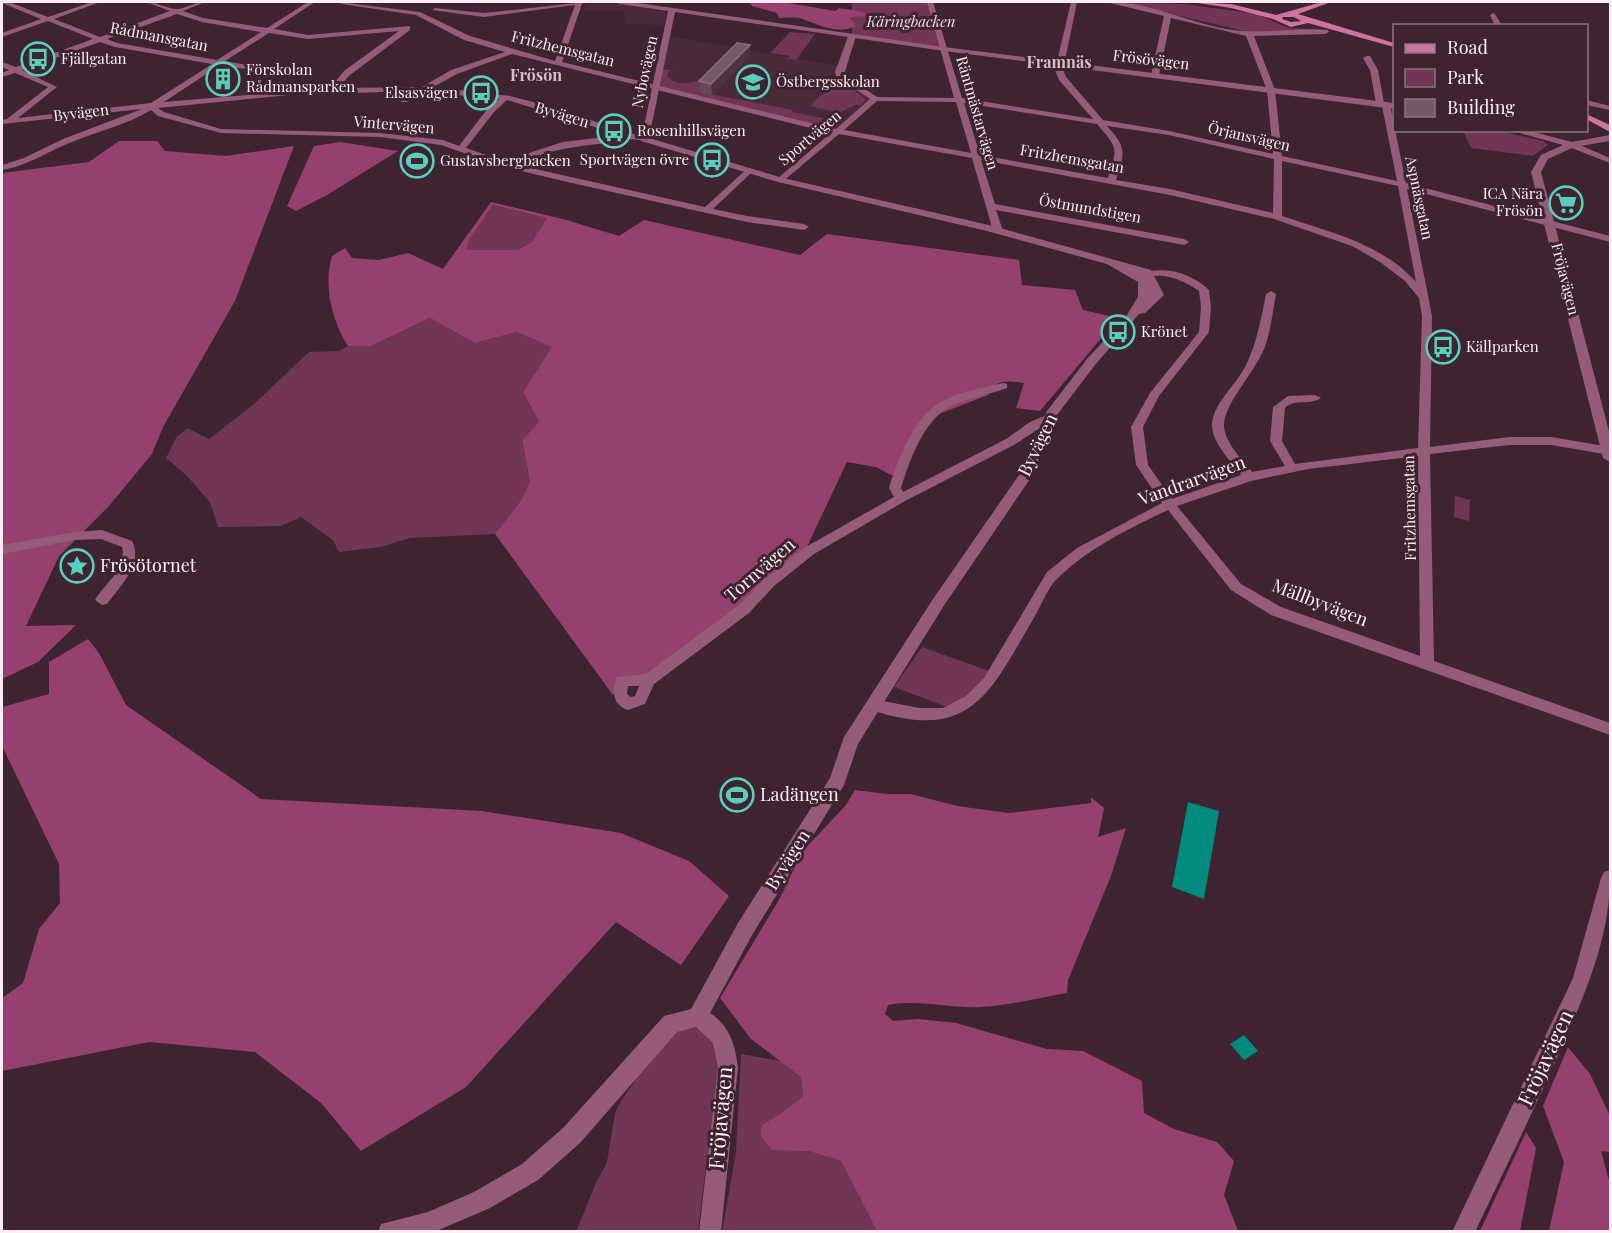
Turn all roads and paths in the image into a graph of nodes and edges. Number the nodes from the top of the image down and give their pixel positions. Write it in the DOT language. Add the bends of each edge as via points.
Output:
graph roads {
  1 [pos="4,2"];
  2 [pos="97,2"];
  3 [pos="149,2"];
  4 [pos="202,2"];
  5 [pos="312,2"];
  6 [pos="342,2"];
  7 [pos="446,2"];
  8 [pos="580,2"];
  9 [pos="619,2"];
  10 [pos="930,2"];
  11 [pos="1074,2"];
  12 [pos="1109,2"];
  13 [pos="1195,2"];
  14 [pos="1328,2"];
  15 [pos="435,10"];
  16 [pos="672,10"];
  17 [pos="176,11"];
  18 [pos="425,15"];
  19 [pos="1168,15"];
  20 [pos="1493,15"];
  21 [pos="47,18"];
  22 [pos="1303,18"];
  23 [pos="1498,24"];
  24 [pos="407,28"];
  25 [pos="1328,30"];
  26 [pos="268,31"];
  27 [pos="1249,33"];
  28 [pos="2,35"];
  29 [pos="852,36"];
  30 [pos="100,39"];
  31 [pos="1393,45"];
  32 [pos="944,49"];
  33 [pos="512,52"];
  34 [pos="1367,58"];
  35 [pos="219,63"];
  36 [pos="558,63"];
  37 [pos="1059,63"];
  38 [pos="2,64"];
  39 [pos="15,70"];
  40 [pos="280,73"];
  41 [pos="2,75"];
  42 [pos="1155,75"];
  43 [pos="656,88"];
  44 [pos="332,90"];
  45 [pos="425,90"];
  46 [pos="1271,90"];
  47 [pos="505,98"];
  48 [pos="875,99"];
  49 [pos="404,100"];
  50 [pos="959,100"];
  51 [pos="1588,102"];
  52 [pos="157,103"];
  53 [pos="1387,105"];
  54 [pos="1611,108"];
  55 [pos="1588,116"];
  56 [pos="5,122"];
  57 [pos="1101,122"];
  58 [pos="1610,127"];
  59 [pos="1521,132"];
  60 [pos="838,133"];
  61 [pos="629,135"];
  62 [pos="1611,138"];
  63 [pos="1599,139"];
  64 [pos="644,140"];
  65 [pos="1572,145"];
  66 [pos="461,149"];
  67 [pos="976,156"];
  68 [pos="1278,157"];
  69 [pos="1611,161"];
  70 [pos="504,164"];
  71 [pos="2,167"];
  72 [pos="748,171"];
  73 [pos="781,180"];
  74 [pos="1111,182"];
  75 [pos="1403,185"];
  76 [pos="990,206"];
  77 [pos="707,210"];
  78 [pos="1277,217"];
  79 [pos="1551,225"];
  80 [pos="804,227"];
  81 [pos="998,231"];
  82 [pos="1611,239"];
  83 [pos="1184,242"];
  84 [pos="1146,278"];
  85 [pos="1272,294"];
  86 [pos="1424,298"];
  87 [pos="1003,386"];
  88 [pos="1315,398"];
  89 [pos="1049,418"];
  90 [pos="1424,450"];
  91 [pos="1610,453"];
  92 [pos="1292,468"];
  93 [pos="1249,477"];
  94 [pos="901,498"];
  95 [pos="1170,504"];
  96 [pos="2,550"];
  97 [pos="102,600"];
  98 [pos="1427,664"];
  99 [pos="649,680"];
  100 [pos="873,705"];
  101 [pos="1611,729"];
  102 [pos="1611,878"];
  103 [pos="697,1017"];
  104 [pos="388,1232"];
  105 [pos="710,1232"];
  106 [pos="1463,1232"];
  1 -- 21 [label="street, Rådmansgatan"];
  2 -- 21 [label="street"];
  3 -- 17 [label="street"];
  4 -- 17 [label="street"];
  5 -- 26 [label="street"];
  6 -- 18 [label="street, Fritzhemsgatan"];
  7 -- 15 [label="street"];
  8 -- 15 [label="street" via="484,15"];
  8 -- 36 [label="street"];
  9 -- 16 [label="street, Frösövägen"];
  10 -- 32 [label="street, Räntmästarvägen"];
  11 -- 37 [label="street"];
  12 -- 19 [label="street"];
  13 -- 22 [label="main road"];
  14 -- 22 [label="main road"];
  15 -- 18 [label="street"];
  16 -- 29 [label="street, Frösövägen"];
  16 -- 43 [label="street, Nybovägen"];
  17 -- 26 [label="street" via="202,20"];
  17 -- 30 [label="street"];
  18 -- 24 [label="street"];
  18 -- 33 [label="street, Fritzhemsgatan" via="467,38"];
  19 -- 27 [label="street"];
  19 -- 42 [label="street"];
  20 -- 23 [label="street"];
  21 -- 28 [label="street"];
  21 -- 30 [label="street, Rådmansgatan"];
  22 -- 25 [label="main road"];
  24 -- 26 [label="street" via="308,37"];
  24 -- 44 [label="street"];
  25 -- 27 [label="street"];
  25 -- 31 [label="main road"];
  26 -- 35 [label="street"];
  27 -- 46 [label="street"];
  29 -- 32 [label="street, Frösövägen"];
  29 -- 48 [label="street" via="840,76"];
  30 -- 35 [label="street, Rådmansgatan"];
  30 -- 39 [label="street"];
  32 -- 37 [label="street, Frösövägen"];
  32 -- 50 [label="street, Räntmästarvägen"];
  33 -- 36 [label="street, Fritzhemsgatan"];
  33 -- 45 [label="street" via="454,72"];
  34 -- 53 [label="street, Aspnäsgatan"];
  35 -- 40 [label="street, Rådmansgatan"];
  35 -- 52 [label="street"];
  36 -- 43 [label="street, Fritzhemsgatan"];
  37 -- 42 [label="street, Frösövägen"];
  37 -- 57 [label="street" via="1062,78"];
  38 -- 39 [label="street"];
  39 -- 41 [label="street"];
  39 -- 56 [label="street" via="53,87"];
  42 -- 46 [label="street, Frösövägen"];
  43 -- 60 [label="street, Fritzhemsgatan"];
  43 -- 64 [label="street, Nybovägen"];
  44 -- 45 [label="street, Byvägen"];
  44 -- 52 [label="street, Byvägen"];
  45 -- 47 [label="street, Byvägen"];
  45 -- 49 [label="street"];
  46 -- 53 [label="street, Frösövägen"];
  46 -- 68 [label="street"];
  47 -- 61 [label="street, Byvägen"];
  47 -- 66 [label="street"];
  48 -- 50 [label="street, Örjansvägen"];
  48 -- 60 [label="street, Sportvägen"];
  50 -- 57 [label="street, Örjansvägen"];
  50 -- 67 [label="street, Räntmästarvägen"];
  51 -- 54 [label="street"];
  52 -- 56 [label="street, Byvägen"];
  52 -- 66 [label="street, Vintervägen" via="154,110 162,114 221,130 401,136"];
  52 -- 71 [label="street" via="112,126 63,142 29,161"];
  53 -- 75 [label="street, Aspnäsgatan"];
  55 -- 58 [label="main road"];
  57 -- 68 [label="street, Örjansvägen"];
  57 -- 74 [label="street" via="1119,148"];
  58 -- 63 [label="street, Fröjavägen"];
  59 -- 65 [label="street"];
  60 -- 67 [label="street, Fritzhemsgatan"];
  60 -- 73 [label="street, Sportvägen"];
  61 -- 64 [label="street, Byvägen"];
  61 -- 70 [label="street" via="616,140 572,143"];
  62 -- 63 [label="street, Fröjavägen"];
  63 -- 65 [label="street, Fröjavägen"];
  64 -- 72 [label="street, Byvägen"];
  65 -- 69 [label="street"];
  65 -- 79 [label="street, Fröjavägen" via="1545,157 1536,172"];
  66 -- 70 [label="street, Vintervägen"];
  67 -- 74 [label="street, Fritzhemsgatan"];
  67 -- 76 [label="street, Räntmästarvägen"];
  68 -- 75 [label="street, Örjansvägen"];
  68 -- 78 [label="street"];
  70 -- 77 [label="street, Vintervägen"];
  72 -- 73 [label="street, Byvägen"];
  72 -- 77 [label="street"];
  73 -- 81 [label="street, Byvägen"];
  74 -- 78 [label="street, Fritzhemsgatan"];
  75 -- 79 [label="street, Örjansvägen"];
  75 -- 86 [label="street, Aspnäsgatan"];
  76 -- 81 [label="street, Räntmästarvägen"];
  76 -- 83 [label="street, Östmundstigen"];
  77 -- 80 [label="street, Vintervägen"];
  78 -- 86 [label="street, Fritzhemsgatan" via="1355,244 1408,279"];
  79 -- 82 [label="street, Örjansvägen"];
  79 -- 91 [label="street, Fröjavägen"];
  81 -- 84 [label="street, Byvägen" via="1109,261"];
  84 -- 89 [label="street, Byvägen" via="1144,297 1129,320"];
  84 -- 95 [label="street, Mällbyvägen" via="1193,281 1204,290 1206,308 1204,332 1154,395 1137,427 1142,465"];
  85 -- 93 [label="street" via="1261,344 1221,411 1218,425 1220,437"];
  86 -- 90 [label="street, Fritzhemsgatan"];
  87 -- 94 [label="street" via="938,409 898,475 895,488"];
  88 -- 92 [label="street" via="1288,399 1279,407 1276,441"];
  89 -- 94 [label="street, Tornvägen"];
  89 -- 100 [label="street, Byvägen" via="1025,476"];
  90 -- 91 [label="street, Vandrarvägen" via="1551,441"];
  90 -- 92 [label="street, Vandrarvägen"];
  90 -- 98 [label="street, Fritzhemsgatan"];
  92 -- 93 [label="street, Vandrarvägen"];
  93 -- 95 [label="street, Vandrarvägen"];
  94 -- 99 [label="street, Tornvägen" via="802,556 744,609"];
  95 -- 98 [label="street, Mällbyvägen" via="1236,586 1276,611"];
  95 -- 100 [label="street, Vandrarvägen" via="1082,551 1052,574 989,682 971,700 945,714 919,714"];
  96 -- 97 [label="street" via="102,534 128,544 128,565"];
  98 -- 101 [label="street, Mällbyvägen"];
  100 -- 103 [label="street, Byvägen" via="850,742 838,780 745,928"];
  102 -- 106 [label="street, Fröjavägen" via="1582,980"];
  103 -- 104 [label="street" via="671,1023 572,1135 530,1172 482,1200 428,1223"];
  103 -- 105 [label="street, Fröjavägen" via="720,1034 728,1067"];
}
